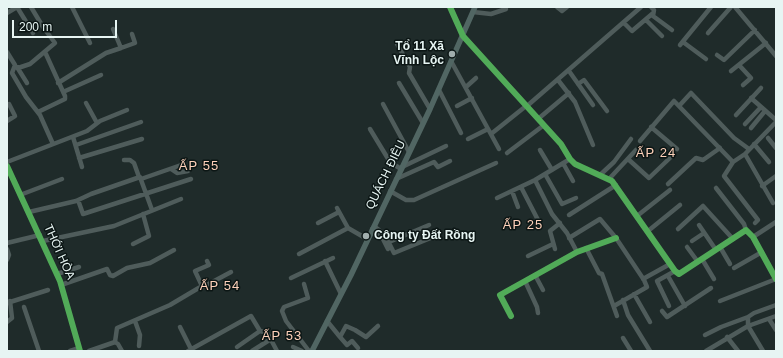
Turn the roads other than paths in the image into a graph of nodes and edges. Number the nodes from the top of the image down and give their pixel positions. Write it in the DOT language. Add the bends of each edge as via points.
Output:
graph roads {
  1 [pos="17,7"];
  2 [pos="31,7"];
  3 [pos="72,7"];
  4 [pos="450,7"];
  5 [pos="557,7"];
  6 [pos="567,7"];
  7 [pos="641,7"];
  8 [pos="651,7"];
  9 [pos="711,7"];
  10 [pos="731,7"];
  11 [pos="735,7"];
  12 [pos="506,9"];
  13 [pos="474,10"];
  14 [pos="7,14"];
  15 [pos="652,14"];
  16 [pos="646,20"];
  17 [pos="624,23"];
  18 [pos="113,29"];
  19 [pos="672,30"];
  20 [pos="755,30"];
  21 [pos="33,33"];
  22 [pos="708,33"];
  23 [pos="132,34"];
  24 [pos="463,36"];
  25 [pos="662,36"];
  26 [pos="90,44"];
  27 [pos="397,44"];
  28 [pos="766,44"];
  29 [pos="121,48"];
  30 [pos="7,52"];
  31 [pos="45,52"];
  32 [pos="717,55"];
  33 [pos="776,56"];
  34 [pos="706,59"];
  35 [pos="451,61"];
  36 [pos="739,65"];
  37 [pos="16,67"];
  38 [pos="569,71"];
  39 [pos="731,71"];
  40 [pos="101,75"];
  41 [pos="476,78"];
  42 [pos="558,80"];
  43 [pos="27,83"];
  44 [pos="58,83"];
  45 [pos="399,83"];
  46 [pos="578,84"];
  47 [pos="743,85"];
  48 [pos="466,87"];
  49 [pos="761,88"];
  50 [pos="439,90"];
  51 [pos="63,92"];
  52 [pos="569,93"];
  53 [pos="472,98"];
  54 [pos="751,98"];
  55 [pos="86,103"];
  56 [pos="9,104"];
  57 [pos="383,104"];
  58 [pos="593,105"];
  59 [pos="457,106"];
  60 [pos="527,106"];
  61 [pos="680,106"];
  62 [pos="761,107"];
  63 [pos="430,109"];
  64 [pos="127,110"];
  65 [pos="607,111"];
  66 [pos="766,111"];
  67 [pos="38,112"];
  68 [pos="736,115"];
  69 [pos="538,119"];
  70 [pos="7,121"];
  71 [pos="776,121"];
  72 [pos="141,122"];
  73 [pos="424,123"];
  74 [pos="97,124"];
  75 [pos="745,124"];
  76 [pos="544,126"];
  77 [pos="651,127"];
  78 [pos="751,128"];
  79 [pos="370,129"];
  80 [pos="488,129"];
  81 [pos="461,133"];
  82 [pos="491,134"];
  83 [pos="73,137"];
  84 [pos="768,138"];
  85 [pos="142,139"];
  86 [pos="468,139"];
  87 [pos="631,139"];
  88 [pos="640,141"];
  89 [pos="53,144"];
  90 [pos="754,144"];
  91 [pos="76,145"];
  92 [pos="446,146"];
  93 [pos="593,146"];
  94 [pos="720,148"];
  95 [pos="776,148"];
  96 [pos="499,149"];
  97 [pos="677,149"];
  98 [pos="749,149"];
  99 [pos="540,150"];
  100 [pos="636,150"];
  101 [pos="409,152"];
  102 [pos="507,153"];
  103 [pos="744,154"];
  104 [pos="673,155"];
  105 [pos="80,158"];
  106 [pos="570,159"];
  107 [pos="628,159"];
  108 [pos="124,160"];
  109 [pos="450,161"];
  110 [pos="7,162"];
  111 [pos="733,162"];
  112 [pos="769,162"];
  113 [pos="496,163"];
  114 [pos="563,163"];
  115 [pos="184,164"];
  116 [pos="7,166"];
  117 [pos="82,167"];
  118 [pos="402,168"];
  119 [pos="171,169"];
  120 [pos="552,170"];
  121 [pos="188,171"];
  122 [pos="545,174"];
  123 [pos="600,174"];
  124 [pos="776,176"];
  125 [pos="140,178"];
  126 [pos="62,179"];
  127 [pos="191,179"];
  128 [pos="609,179"];
  129 [pos="396,180"];
  130 [pos="535,180"];
  131 [pos="573,181"];
  132 [pos="668,184"];
  133 [pos="616,186"];
  134 [pos="762,186"];
  135 [pos="521,187"];
  136 [pos="716,188"];
  137 [pos="670,190"];
  138 [pos="390,191"];
  139 [pos="512,191"];
  140 [pos="146,194"];
  141 [pos="20,195"];
  142 [pos="497,198"];
  143 [pos="576,198"];
  144 [pos="181,199"];
  145 [pos="78,200"];
  146 [pos="773,203"];
  147 [pos="680,205"];
  148 [pos="518,207"];
  149 [pos="152,210"];
  150 [pos="29,212"];
  151 [pos="143,214"];
  152 [pos="568,215"];
  153 [pos="637,216"];
  154 [pos="538,220"];
  155 [pos="776,222"];
  156 [pos="318,223"];
  157 [pos="560,223"];
  158 [pos="755,223"];
  159 [pos="699,225"];
  160 [pos="430,226"];
  161 [pos="348,228"];
  162 [pos="373,228"];
  163 [pos="678,229"];
  164 [pos="746,230"];
  165 [pos="648,231"];
  166 [pos="704,233"];
  167 [pos="40,235"];
  168 [pos="433,237"];
  169 [pos="753,237"];
  170 [pos="569,238"];
  171 [pos="616,238"];
  172 [pos="368,239"];
  173 [pos="733,239"];
  174 [pos="43,241"];
  175 [pos="692,241"];
  176 [pos="389,242"];
  177 [pos="7,243"];
  178 [pos="132,244"];
  179 [pos="687,247"];
  180 [pos="586,248"];
  181 [pos="7,249"];
  182 [pos="388,249"];
  183 [pos="718,249"];
  184 [pos="174,250"];
  185 [pos="577,252"];
  186 [pos="762,252"];
  187 [pos="299,254"];
  188 [pos="528,256"];
  189 [pos="333,258"];
  190 [pos="7,260"];
  191 [pos="700,260"];
  192 [pos="207,261"];
  193 [pos="325,261"];
  194 [pos="670,264"];
  195 [pos="730,264"];
  196 [pos="79,267"];
  197 [pos="734,268"];
  198 [pos="675,271"];
  199 [pos="231,272"];
  200 [pos="57,274"];
  201 [pos="535,275"];
  202 [pos="668,276"];
  203 [pos="291,278"];
  204 [pos="643,279"];
  205 [pos="776,279"];
  206 [pos="714,280"];
  207 [pos="525,281"];
  208 [pos="304,284"];
  209 [pos="62,285"];
  210 [pos="202,286"];
  211 [pos="711,288"];
  212 [pos="48,290"];
  213 [pos="542,290"];
  214 [pos="341,294"];
  215 [pos="634,294"];
  216 [pos="623,300"];
  217 [pos="720,301"];
  218 [pos="8,302"];
  219 [pos="776,305"];
  220 [pos="614,306"];
  221 [pos="669,306"];
  222 [pos="685,306"];
  223 [pos="24,307"];
  224 [pos="662,311"];
  225 [pos="538,313"];
  226 [pos="511,316"];
  227 [pos="617,316"];
  228 [pos="776,316"];
  229 [pos="748,317"];
  230 [pos="769,319"];
  231 [pos="135,321"];
  232 [pos="327,321"];
  233 [pos="7,322"];
  234 [pos="650,322"];
  235 [pos="378,326"];
  236 [pos="748,326"];
  237 [pos="180,327"];
  238 [pos="776,330"];
  239 [pos="260,331"];
  240 [pos="705,336"];
  241 [pos="340,337"];
  242 [pos="727,337"];
  243 [pos="623,338"];
  244 [pos="271,339"];
  245 [pos="115,342"];
  246 [pos="138,346"];
  247 [pos="237,347"];
  248 [pos="293,347"];
  249 [pos="358,348"];
  250 [pos="79,349"];
  251 [pos="190,350"];
  252 [pos="39,351"];
  253 [pos="70,351"];
  254 [pos="89,351"];
  255 [pos="122,351"];
  256 [pos="252,351"];
  257 [pos="277,351"];
  258 [pos="302,351"];
  259 [pos="309,351"];
  260 [pos="631,351"];
  261 [pos="650,351"];
  262 [pos="706,351"];
  263 [pos="738,351"];
  264 [pos="763,351"];
  1 -- 14 [label="street"];
  1 -- 21 [label="street"];
  2 -- 31 [label="street" via="55,43"];
  3 -- 26 [label="street"];
  4 -- 24 [label="street"];
  5 -- 6 [label="street" via="563,11"];
  7 -- 17 [label="street"];
  8 -- 15 [label="street" via="654,10"];
  9 -- 34 [label="street" via="682,43"];
  10 -- 22 [label="street"];
  11 -- 20 [label="street"];
  12 -- 13 [label="street" via="491,14"];
  13 -- 24 [label="main road, QUÁCH ĐIÊU"];
  15 -- 16 [label="street"];
  15 -- 19 [label="street"];
  16 -- 17 [label="street" via="632,31"];
  16 -- 25 [label="street"];
  17 -- 38 [label="street"];
  18 -- 29 [label="street"];
  20 -- 28 [label="street"];
  20 -- 32 [label="street" via="724,60"];
  23 -- 29 [label="street" via="135,43"];
  24 -- 35 [label="main road, QUÁCH ĐIÊU"];
  24 -- 60 [label="street"];
  27 -- 63 [label="street" via="410,67 409,73"];
  28 -- 33 [label="street"];
  28 -- 36 [label="street"];
  29 -- 44 [label="street" via="101,56"];
  30 -- 37 [label="street"];
  31 -- 37 [label="street" via="30,64"];
  31 -- 44 [label="street"];
  35 -- 48 [label="street"];
  35 -- 50 [label="main road, QUÁCH ĐIÊU"];
  36 -- 39 [label="street"];
  36 -- 47 [label="street" via="751,78"];
  37 -- 43 [label="street"];
  37 -- 67 [label="street" via="12,73"];
  38 -- 42 [label="street"];
  38 -- 46 [label="street"];
  40 -- 51 [label="street"];
  41 -- 48 [label="street"];
  42 -- 52 [label="street"];
  42 -- 60 [label="street"];
  44 -- 51 [label="street"];
  45 -- 73 [label="street"];
  46 -- 58 [label="street"];
  46 -- 65 [label="street" via="584,80"];
  48 -- 53 [label="street"];
  49 -- 54 [label="street"];
  50 -- 63 [label="main road, QUÁCH ĐIÊU"];
  50 -- 81 [label="street"];
  51 -- 67 [label="street" via="65,99"];
  52 -- 69 [label="street"];
  52 -- 93 [label="street"];
  53 -- 59 [label="street"];
  53 -- 80 [label="street"];
  54 -- 62 [label="street"];
  54 -- 68 [label="street"];
  55 -- 74 [label="street"];
  56 -- 70 [label="street" via="15,116"];
  57 -- 101 [label="street"];
  60 -- 69 [label="street"];
  60 -- 82 [label="street"];
  61 -- 77 [label="street" via="673,101"];
  61 -- 94 [label="street"];
  61 -- 98 [label="street" via="691,93 729,133"];
  62 -- 66 [label="street"];
  62 -- 75 [label="street"];
  63 -- 73 [label="main road, QUÁCH ĐIÊU"];
  64 -- 74 [label="street"];
  66 -- 71 [label="street"];
  66 -- 78 [label="street"];
  67 -- 89 [label="street"];
  69 -- 76 [label="street"];
  71 -- 90 [label="street"];
  72 -- 91 [label="street"];
  73 -- 101 [label="main road, QUÁCH ĐIÊU"];
  74 -- 83 [label="street"];
  76 -- 102 [label="street"];
  76 -- 106 [label="street" via="561,144"];
  77 -- 88 [label="street"];
  77 -- 97 [label="street"];
  79 -- 118 [label="street" via="390,162"];
  80 -- 82 [label="street"];
  80 -- 86 [label="street"];
  82 -- 96 [label="street"];
  83 -- 89 [label="street"];
  83 -- 91 [label="street"];
  84 -- 95 [label="street"];
  85 -- 105 [label="street"];
  87 -- 123 [label="street" via="614,162"];
  89 -- 110 [label="street"];
  90 -- 98 [label="street"];
  90 -- 112 [label="street"];
  91 -- 105 [label="street"];
  92 -- 118 [label="street"];
  94 -- 111 [label="street"];
  94 -- 132 [label="street" via="703,160 696,158"];
  98 -- 103 [label="street"];
  99 -- 120 [label="street"];
  100 -- 107 [label="street"];
  101 -- 118 [label="main road, QUÁCH ĐIÊU"];
  103 -- 111 [label="street"];
  103 -- 134 [label="street"];
  104 -- 107 [label="street" via="649,178"];
  105 -- 117 [label="street"];
  106 -- 114 [label="street"];
  106 -- 123 [label="street" via="575,164"];
  107 -- 128 [label="street"];
  108 -- 125 [label="street" via="134,163"];
  109 -- 129 [label="street" via="438,167 434,162"];
  111 -- 158 [label="street" via="724,176 758,220"];
  113 -- 138 [label="street" via="414,200 406,200"];
  114 -- 120 [label="street"];
  114 -- 131 [label="street"];
  115 -- 119 [label="street"];
  116 -- 141 [label="street, THỚI HÒA"];
  118 -- 129 [label="main road, QUÁCH ĐIÊU"];
  119 -- 121 [label="street" via="177,174"];
  119 -- 125 [label="street"];
  120 -- 122 [label="street"];
  122 -- 130 [label="street"];
  122 -- 143 [label="street" via="562,204"];
  123 -- 128 [label="street"];
  124 -- 134 [label="street"];
  125 -- 140 [label="street"];
  125 -- 145 [label="street"];
  126 -- 141 [label="street"];
  127 -- 140 [label="street"];
  128 -- 133 [label="street"];
  129 -- 138 [label="main road, QUÁCH ĐIÊU"];
  130 -- 135 [label="street"];
  130 -- 157 [label="street" via="552,214"];
  133 -- 152 [label="street"];
  133 -- 153 [label="street"];
  134 -- 146 [label="street"];
  135 -- 139 [label="street"];
  135 -- 154 [label="street"];
  136 -- 164 [label="street"];
  137 -- 153 [label="street"];
  138 -- 162 [label="main road, QUÁCH ĐIÊU"];
  139 -- 142 [label="street"];
  139 -- 148 [label="street"];
  140 -- 145 [label="street" via="83,214"];
  140 -- 149 [label="street"];
  141 -- 150 [label="street, THỚI HÒA"];
  144 -- 149 [label="street"];
  145 -- 150 [label="street"];
  147 -- 165 [label="street"];
  149 -- 151 [label="street"];
  150 -- 167 [label="street, THỚI HÒA"];
  151 -- 174 [label="street" via="114,226"];
  151 -- 178 [label="street" via="149,236"];
  153 -- 165 [label="street"];
  155 -- 169 [label="street"];
  156 -- 161 [label="street" via="338,210"];
  157 -- 170 [label="street"];
  157 -- 188 [label="street" via="550,231 554,246"];
  159 -- 166 [label="street"];
  160 -- 176 [label="street"];
  161 -- 172 [label="street"];
  161 -- 187 [label="street"];
  162 -- 172 [label="main road, QUÁCH ĐIÊU"];
  162 -- 176 [label="street" via="385,235"];
  162 -- 182 [label="street"];
  163 -- 173 [label="street" via="703,206"];
  164 -- 169 [label="street"];
  164 -- 173 [label="street"];
  165 -- 194 [label="street"];
  166 -- 175 [label="street"];
  166 -- 183 [label="street"];
  167 -- 174 [label="street, THỚI HÒA"];
  167 -- 177 [label="street"];
  168 -- 176 [label="street" via="394,253"];
  169 -- 186 [label="street"];
  170 -- 171 [label="street" via="600,219"];
  170 -- 185 [label="street"];
  171 -- 180 [label="street"];
  171 -- 204 [label="street"];
  172 -- 214 [label="main road, QUÁCH ĐIÊU"];
  173 -- 183 [label="street"];
  174 -- 200 [label="street, THỚI HÒA"];
  179 -- 191 [label="street"];
  180 -- 185 [label="street"];
  180 -- 220 [label="street" via="599,273 602,274"];
  181 -- 190 [label="street"];
  183 -- 191 [label="street"];
  183 -- 195 [label="street"];
  184 -- 209 [label="street" via="150,263 128,268 113,276 107,268"];
  185 -- 201 [label="street"];
  186 -- 197 [label="street"];
  186 -- 205 [label="street"];
  189 -- 193 [label="street"];
  191 -- 198 [label="street" via="679,274"];
  191 -- 206 [label="street"];
  192 -- 210 [label="street" via="209,265 195,271"];
  193 -- 203 [label="street"];
  193 -- 214 [label="street"];
  194 -- 198 [label="street"];
  194 -- 204 [label="street"];
  196 -- 200 [label="street"];
  198 -- 202 [label="street"];
  199 -- 210 [label="street"];
  200 -- 209 [label="street, THỚI HÒA"];
  201 -- 207 [label="street"];
  201 -- 213 [label="street"];
  202 -- 221 [label="street" via="657,281"];
  202 -- 222 [label="street"];
  204 -- 215 [label="street" via="647,287"];
  205 -- 217 [label="street"];
  207 -- 225 [label="street"];
  207 -- 226 [label="street" via="500,295"];
  208 -- 259 [label="street" via="308,298 282,310 286,321"];
  209 -- 250 [label="street, THỚI HÒA"];
  210 -- 231 [label="street" via="170,305"];
  211 -- 222 [label="street"];
  212 -- 218 [label="street"];
  214 -- 232 [label="main road, QUÁCH ĐIÊU"];
  215 -- 216 [label="street"];
  215 -- 234 [label="street"];
  216 -- 220 [label="street"];
  216 -- 261 [label="street" via="628,315"];
  218 -- 233 [label="street" via="12,318"];
  219 -- 229 [label="street"];
  220 -- 227 [label="street"];
  222 -- 224 [label="street" via="667,317"];
  223 -- 252 [label="street"];
  228 -- 230 [label="street"];
  229 -- 236 [label="street"];
  229 -- 240 [label="street"];
  230 -- 236 [label="street"];
  230 -- 238 [label="street"];
  231 -- 245 [label="street" via="117,328"];
  231 -- 246 [label="street" via="140,335"];
  232 -- 241 [label="street"];
  232 -- 259 [label="main road, QUÁCH ĐIÊU"];
  235 -- 241 [label="street" via="366,337 346,326"];
  236 -- 242 [label="street"];
  236 -- 264 [label="street"];
  237 -- 251 [label="street"];
  239 -- 244 [label="street" via="265,332"];
  239 -- 247 [label="street"];
  239 -- 251 [label="street" via="251,316"];
  241 -- 249 [label="street" via="347,345 352,342"];
  242 -- 262 [label="street"];
  242 -- 263 [label="street"];
  243 -- 260 [label="street"];
  244 -- 256 [label="street"];
  244 -- 257 [label="street"];
  245 -- 254 [label="street"];
  245 -- 255 [label="street"];
  248 -- 258 [label="street"];
  250 -- 253 [label="street"];
}
